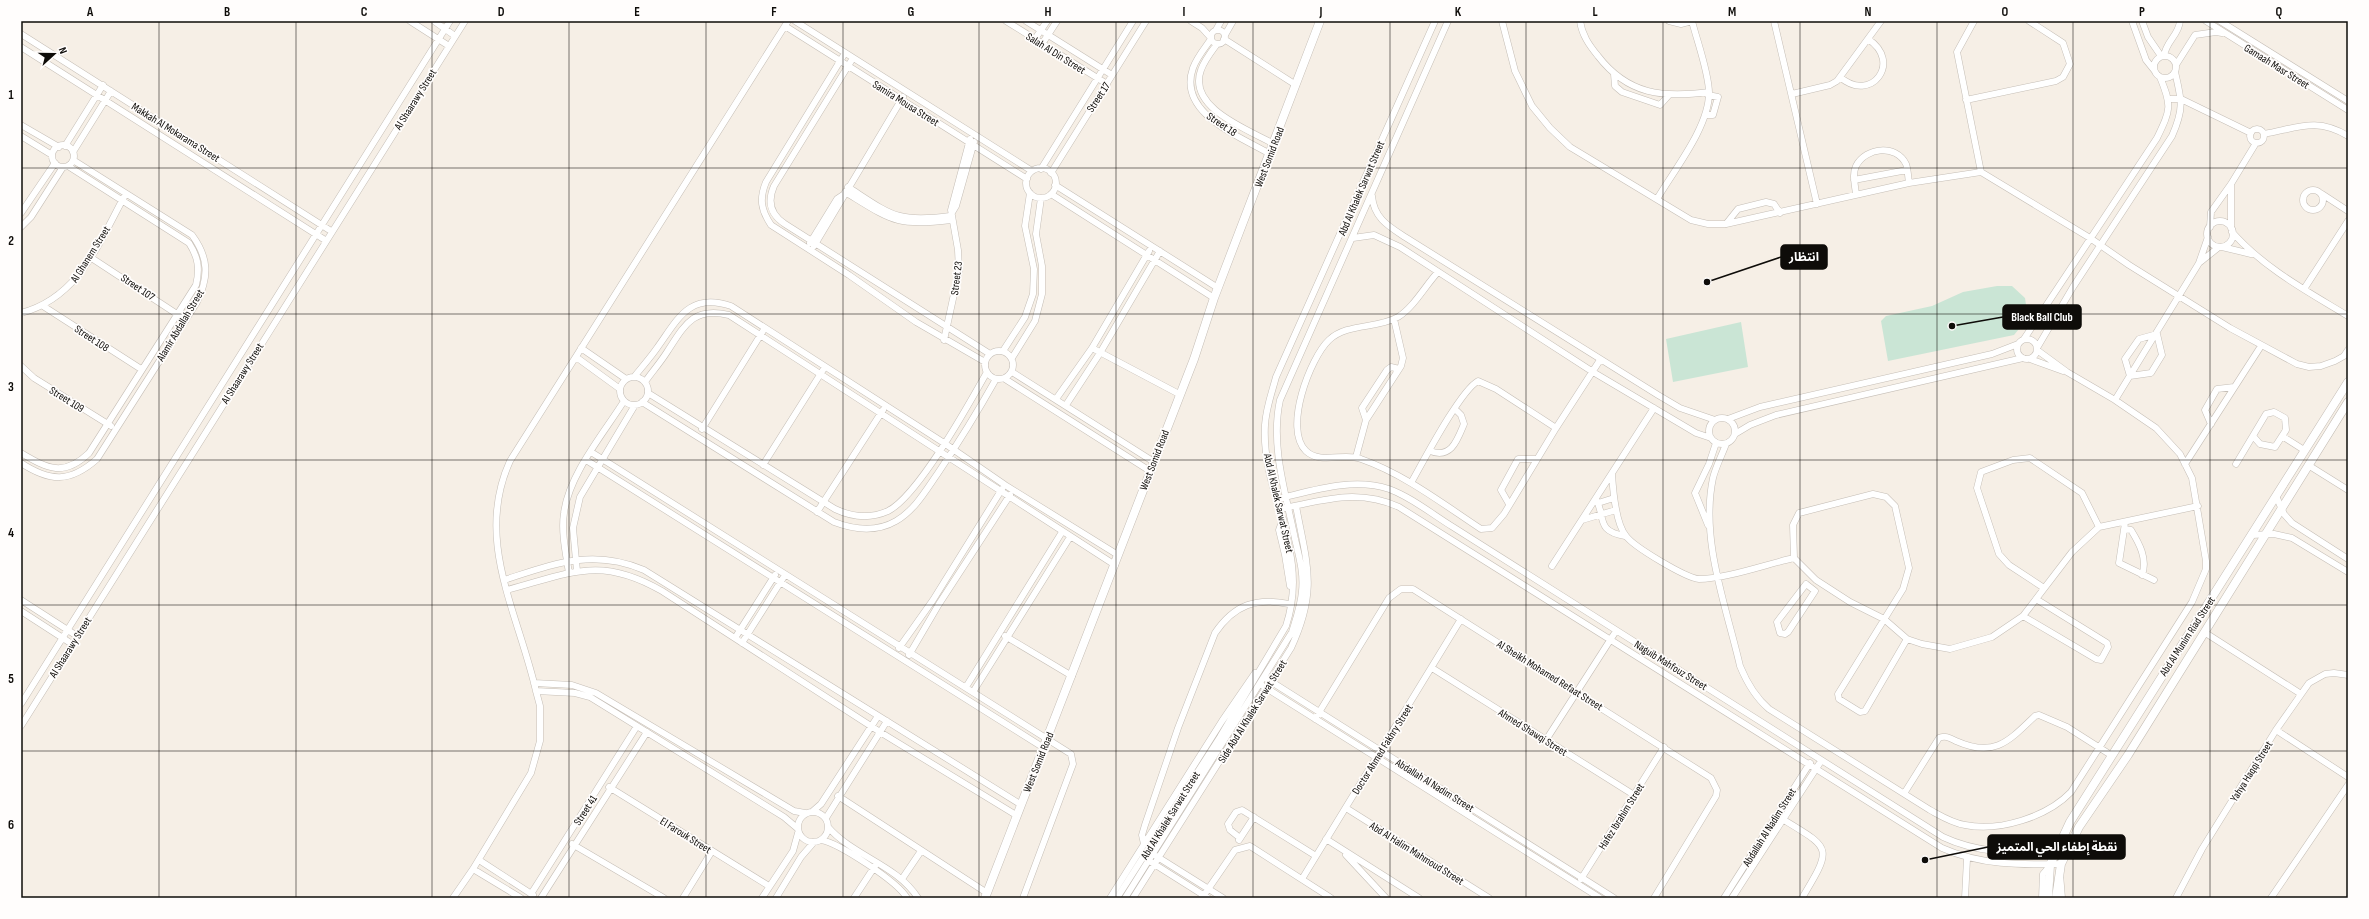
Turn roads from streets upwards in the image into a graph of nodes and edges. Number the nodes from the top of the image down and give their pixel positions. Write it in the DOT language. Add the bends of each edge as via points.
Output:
graph roads {
  1 [pos="410,21"];
  2 [pos="434,21"];
  3 [pos="450,21"];
  4 [pos="465,21"];
  5 [pos="795,21"];
  6 [pos="1006,21"];
  7 [pos="1026,21"];
  8 [pos="1046,21"];
  9 [pos="1056,21"];
  10 [pos="1133,21"];
  11 [pos="1146,21"];
  12 [pos="1192,21"];
  13 [pos="1221,21"];
  14 [pos="1233,21"];
  15 [pos="1320,21"];
  16 [pos="1435,21"];
  17 [pos="1448,21"];
  18 [pos="1502,21"];
  19 [pos="1580,21"];
  20 [pos="1669,21"];
  21 [pos="1692,21"];
  22 [pos="1775,21"];
  23 [pos="1881,21"];
  24 [pos="1974,21"];
  25 [pos="2029,21"];
  26 [pos="2132,21"];
  27 [pos="2142,21"];
  28 [pos="2180,21"];
  29 [pos="2206,21"];
  30 [pos="2220,21"];
  31 [pos="786,24"];
  32 [pos="1202,28"];
  33 [pos="446,29"];
  34 [pos="1041,30"];
  35 [pos="1215,30"];
  36 [pos="21,34"];
  37 [pos="1048,35"];
  38 [pos="2228,35"];
  39 [pos="455,36"];
  40 [pos="1224,37"];
  41 [pos="1211,38"];
  42 [pos="439,39"];
  43 [pos="1035,39"];
  44 [pos="1868,39"];
  45 [pos="1042,44"];
  46 [pos="1217,44"];
  47 [pos="449,46"];
  48 [pos="21,47"];
  49 [pos="846,53"];
  50 [pos="2163,56"];
  51 [pos="853,58"];
  52 [pos="840,61"];
  53 [pos="2176,65"];
  54 [pos="848,66"];
  55 [pos="1103,69"];
  56 [pos="2154,70"];
  57 [pos="2175,72"];
  58 [pos="1614,74"];
  59 [pos="1112,75"];
  60 [pos="1840,77"];
  61 [pos="1097,78"];
  62 [pos="2160,78"];
  63 [pos="1408,80"];
  64 [pos="1106,84"];
  65 [pos="103,85"];
  66 [pos="1296,85"];
  67 [pos="1420,85"];
  68 [pos="111,90"];
  69 [pos="906,92"];
  70 [pos="1708,94"];
  71 [pos="1792,94"];
  72 [pos="97,95"];
  73 [pos="1669,95"];
  74 [pos="2168,99"];
  75 [pos="104,100"];
  76 [pos="901,100"];
  77 [pos="1966,100"];
  78 [pos="2181,100"];
  79 [pos="2348,101"];
  80 [pos="2348,110"];
  81 [pos="1705,115"];
  82 [pos="21,125"];
  83 [pos="167,125"];
  84 [pos="2251,133"];
  85 [pos="2264,134"];
  86 [pos="973,135"];
  87 [pos="21,136"];
  88 [pos="161,136"];
  89 [pos="2348,136"];
  90 [pos="971,144"];
  91 [pos="1274,144"];
  92 [pos="2256,144"];
  93 [pos="62,146"];
  94 [pos="72,152"];
  95 [pos="1270,154"];
  96 [pos="52,155"];
  97 [pos="73,160"];
  98 [pos="55,163"];
  99 [pos="65,166"];
  100 [pos="1041,169"];
  101 [pos="1907,170"];
  102 [pos="1032,171"];
  103 [pos="1981,172"];
  104 [pos="1051,173"];
  105 [pos="1027,179"];
  106 [pos="1854,180"];
  107 [pos="1909,183"];
  108 [pos="2231,184"];
  109 [pos="1055,186"];
  110 [pos="126,192"];
  111 [pos="845,192"];
  112 [pos="1030,193"];
  113 [pos="1051,194"];
  114 [pos="1856,194"];
  115 [pos="2322,194"];
  116 [pos="1372,196"];
  117 [pos="1041,198"];
  118 [pos="1657,199"];
  119 [pos="122,200"];
  120 [pos="1817,204"];
  121 [pos="2348,211"];
  122 [pos="1780,212"];
  123 [pos="21,213"];
  124 [pos="951,218"];
  125 [pos="2348,221"];
  126 [pos="1726,224"];
  127 [pos="322,225"];
  128 [pos="21,227"];
  129 [pos="2210,227"];
  130 [pos="2232,230"];
  131 [pos="331,231"];
  132 [pos="316,234"];
  133 [pos="1405,237"];
  134 [pos="2208,237"];
  135 [pos="1354,238"];
  136 [pos="2090,238"];
  137 [pos="325,240"];
  138 [pos="813,242"];
  139 [pos="198,243"];
  140 [pos="2100,245"];
  141 [pos="1151,246"];
  142 [pos="1400,246"];
  143 [pos="2220,247"];
  144 [pos="192,248"];
  145 [pos="809,249"];
  146 [pos="1160,252"];
  147 [pos="1147,254"];
  148 [pos="2252,254"];
  149 [pos="90,257"];
  150 [pos="1155,260"];
  151 [pos="2199,263"];
  152 [pos="1438,272"];
  153 [pos="1218,288"];
  154 [pos="2304,289"];
  155 [pos="2180,295"];
  156 [pos="1214,298"];
  157 [pos="43,306"];
  158 [pos="1114,310"];
  159 [pos="21,313"];
  160 [pos="177,313"];
  161 [pos="1122,315"];
  162 [pos="2348,316"];
  163 [pos="1394,319"];
  164 [pos="186,320"];
  165 [pos="1544,324"];
  166 [pos="947,326"];
  167 [pos="765,328"];
  168 [pos="1536,333"];
  169 [pos="761,334"];
  170 [pos="2157,334"];
  171 [pos="2024,339"];
  172 [pos="944,340"];
  173 [pos="2018,344"];
  174 [pos="2261,346"];
  175 [pos="581,348"];
  176 [pos="1092,348"];
  177 [pos="2037,349"];
  178 [pos="2348,350"];
  179 [pos="1003,351"];
  180 [pos="1100,353"];
  181 [pos="990,354"];
  182 [pos="576,357"];
  183 [pos="148,358"];
  184 [pos="1012,358"];
  185 [pos="2023,358"];
  186 [pos="2030,359"];
  187 [pos="1600,360"];
  188 [pos="985,362"];
  189 [pos="158,363"];
  190 [pos="21,366"];
  191 [pos="825,366"];
  192 [pos="1399,369"];
  193 [pos="140,371"];
  194 [pos="987,372"];
  195 [pos="1012,372"];
  196 [pos="1593,372"];
  197 [pos="2067,372"];
  198 [pos="821,373"];
  199 [pos="2130,376"];
  200 [pos="634,377"];
  201 [pos="148,378"];
  202 [pos="626,379"];
  203 [pos="996,379"];
  204 [pos="1005,379"];
  205 [pos="645,382"];
  206 [pos="2348,382"];
  207 [pos="2234,387"];
  208 [pos="620,389"];
  209 [pos="648,393"];
  210 [pos="1179,394"];
  211 [pos="1056,399"];
  212 [pos="2115,400"];
  213 [pos="624,401"];
  214 [pos="642,402"];
  215 [pos="2348,402"];
  216 [pos="635,405"];
  217 [pos="1066,405"];
  218 [pos="886,406"];
  219 [pos="1654,408"];
  220 [pos="1455,409"];
  221 [pos="881,412"];
  222 [pos="1728,419"];
  223 [pos="1366,420"];
  224 [pos="1714,420"];
  225 [pos="108,424"];
  226 [pos="2211,424"];
  227 [pos="703,427"];
  228 [pos="1556,428"];
  229 [pos="116,429"];
  230 [pos="1735,434"];
  231 [pos="698,435"];
  232 [pos="2254,436"];
  233 [pos="2282,436"];
  234 [pos="1711,438"];
  235 [pos="944,443"];
  236 [pos="1716,443"];
  237 [pos="1726,444"];
  238 [pos="939,450"];
  239 [pos="954,450"];
  240 [pos="2304,450"];
  241 [pos="1430,451"];
  242 [pos="592,452"];
  243 [pos="21,453"];
  244 [pos="949,456"];
  245 [pos="1356,456"];
  246 [pos="602,458"];
  247 [pos="1536,459"];
  248 [pos="586,460"];
  249 [pos="1154,462"];
  250 [pos="21,463"];
  251 [pos="1709,464"];
  252 [pos="2185,464"];
  253 [pos="2236,464"];
  254 [pos="763,465"];
  255 [pos="2308,465"];
  256 [pos="597,466"];
  257 [pos="1716,466"];
  258 [pos="1150,471"];
  259 [pos="1612,474"];
  260 [pos="785,479"];
  261 [pos="1411,483"];
  262 [pos="1004,485"];
  263 [pos="914,487"];
  264 [pos="780,488"];
  265 [pos="1012,490"];
  266 [pos="2348,490"];
  267 [pos="1000,492"];
  268 [pos="924,493"];
  269 [pos="2276,496"];
  270 [pos="1009,497"];
  271 [pos="1286,497"];
  272 [pos="1614,498"];
  273 [pos="1276,499"];
  274 [pos="1596,501"];
  275 [pos="823,502"];
  276 [pos="1509,504"];
  277 [pos="897,505"];
  278 [pos="1296,506"];
  279 [pos="2198,506"];
  280 [pos="1288,507"];
  281 [pos="1279,509"];
  282 [pos="2282,509"];
  283 [pos="1616,510"];
  284 [pos="817,512"];
  285 [pos="905,515"];
  286 [pos="1600,516"];
  287 [pos="1284,519"];
  288 [pos="1582,520"];
  289 [pos="2125,526"];
  290 [pos="2099,527"];
  291 [pos="1710,529"];
  292 [pos="1062,532"];
  293 [pos="2265,534"];
  294 [pos="2251,535"];
  295 [pos="1625,536"];
  296 [pos="1070,537"];
  297 [pos="2313,537"];
  298 [pos="2308,546"];
  299 [pos="1118,555"];
  300 [pos="1794,558"];
  301 [pos="575,559"];
  302 [pos="2348,559"];
  303 [pos="567,560"];
  304 [pos="1115,565"];
  305 [pos="1552,566"];
  306 [pos="778,570"];
  307 [pos="1040,570"];
  308 [pos="577,571"];
  309 [pos="2348,572"];
  310 [pos="569,573"];
  311 [pos="1048,574"];
  312 [pos="785,575"];
  313 [pos="2142,575"];
  314 [pos="1717,576"];
  315 [pos="773,578"];
  316 [pos="504,580"];
  317 [pos="1816,580"];
  318 [pos="2154,580"];
  319 [pos="780,582"];
  320 [pos="1811,587"];
  321 [pos="2044,588"];
  322 [pos="507,590"];
  323 [pos="1026,591"];
  324 [pos="1034,596"];
  325 [pos="2036,599"];
  326 [pos="21,600"];
  327 [pos="1289,604"];
  328 [pos="21,611"];
  329 [pos="2023,616"];
  330 [pos="1461,619"];
  331 [pos="1884,619"];
  332 [pos="68,630"];
  333 [pos="741,630"];
  334 [pos="1616,630"];
  335 [pos="998,632"];
  336 [pos="2204,632"];
  337 [pos="747,634"];
  338 [pos="77,636"];
  339 [pos="1007,637"];
  340 [pos="62,638"];
  341 [pos="735,638"];
  342 [pos="1908,639"];
  343 [pos="1610,640"];
  344 [pos="742,643"];
  345 [pos="72,644"];
  346 [pos="901,646"];
  347 [pos="911,652"];
  348 [pos="2178,652"];
  349 [pos="897,653"];
  350 [pos="986,655"];
  351 [pos="993,659"];
  352 [pos="907,660"];
  353 [pos="2187,660"];
  354 [pos="1432,668"];
  355 [pos="1257,673"];
  356 [pos="2163,673"];
  357 [pos="2348,675"];
  358 [pos="1072,676"];
  359 [pos="1253,680"];
  360 [pos="1267,680"];
  361 [pos="534,682"];
  362 [pos="2173,682"];
  363 [pos="1263,686"];
  364 [pos="966,687"];
  365 [pos="536,690"];
  366 [pos="973,692"];
  367 [pos="1577,692"];
  368 [pos="2301,694"];
  369 [pos="21,704"];
  370 [pos="1320,713"];
  371 [pos="878,716"];
  372 [pos="1315,719"];
  373 [pos="646,721"];
  374 [pos="887,721"];
  375 [pos="21,726"];
  376 [pos="871,726"];
  377 [pos="641,729"];
  378 [pos="2276,730"];
  379 [pos="880,732"];
  380 [pos="1546,740"];
  381 [pos="1046,744"];
  382 [pos="1664,747"];
  383 [pos="2100,748"];
  384 [pos="1381,751"];
  385 [pos="2111,755"];
  386 [pos="1814,756"];
  387 [pos="1377,758"];
  388 [pos="1821,760"];
  389 [pos="1808,765"];
  390 [pos="1815,769"];
  391 [pos="2348,777"];
  392 [pos="602,783"];
  393 [pos="2348,785"];
  394 [pos="611,788"];
  395 [pos="1904,792"];
  396 [pos="1634,795"];
  397 [pos="838,796"];
  398 [pos="1020,804"];
  399 [pos="1346,808"];
  400 [pos="813,811"];
  401 [pos="805,813"];
  402 [pos="1016,815"];
  403 [pos="1776,816"];
  404 [pos="1254,817"];
  405 [pos="826,818"];
  406 [pos="1783,819"];
  407 [pos="828,827"];
  408 [pos="798,831"];
  409 [pos="1240,838"];
  410 [pos="1326,839"];
  411 [pos="566,840"];
  412 [pos="821,840"];
  413 [pos="814,842"];
  414 [pos="574,845"];
  415 [pos="1144,847"];
  416 [pos="1242,847"];
  417 [pos="1340,848"];
  418 [pos="712,851"];
  419 [pos="921,851"];
  420 [pos="2054,854"];
  421 [pos="2065,854"];
  422 [pos="1140,855"];
  423 [pos="1156,856"];
  424 [pos="1316,856"];
  425 [pos="1967,859"];
  426 [pos="479,860"];
  427 [pos="877,862"];
  428 [pos="1152,862"];
  429 [pos="2050,865"];
  430 [pos="2060,868"];
  431 [pos="473,869"];
  432 [pos="873,869"];
  433 [pos="1582,878"];
  434 [pos="902,879"];
  435 [pos="1302,879"];
  436 [pos="1578,884"];
  437 [pos="769,886"];
  438 [pos="1121,887"];
  439 [pos="1208,889"];
  440 [pos="986,895"];
  441 [pos="536,897"];
  442 [pos="1205,897"];
  443 [pos="453,898"];
  444 [pos="521,898"];
  445 [pos="664,898"];
  446 [pos="683,898"];
  447 [pos="762,898"];
  448 [pos="776,898"];
  449 [pos="854,898"];
  450 [pos="907,898"];
  451 [pos="918,898"];
  452 [pos="1023,898"];
  453 [pos="1110,898"];
  454 [pos="1117,898"];
  455 [pos="1125,898"];
  456 [pos="1133,898"];
  457 [pos="1222,898"];
  458 [pos="1331,898"];
  459 [pos="1386,898"];
  460 [pos="1419,898"];
  461 [pos="1489,898"];
  462 [pos="1600,898"];
  463 [pos="1614,898"];
  464 [pos="1654,898"];
  465 [pos="1724,898"];
  466 [pos="1732,898"];
  467 [pos="1802,898"];
  468 [pos="1964,898"];
  469 [pos="2042,898"];
  470 [pos="2048,898"];
  471 [pos="2056,898"];
  472 [pos="2062,898"];
  473 [pos="2176,898"];
  474 [pos="2271,898"];
  1 -- 42 [label="street"];
  2 -- 33 [label="street"];
  3 -- 33 [label="street, Al Shaarawy Street"];
  4 -- 39 [label="street, Al Shaarawy Street"];
  5 -- 49 [label="street, Samira Mousa Street"];
  6 -- 43 [label="street, Salah Al Din Street"];
  7 -- 34 [label="street, Salah Al Din Street"];
  8 -- 34 [label="street"];
  9 -- 37 [label="street"];
  10 -- 55 [label="street, Street 17"];
  11 -- 59 [label="street, Street 17"];
  12 -- 32 [label="street"];
  13 -- 35 [label="street"];
  14 -- 40 [label="street"];
  15 -- 66 [label="street, West Somid Road"];
  16 -- 63 [label="street, Abd Al Khalek Sarwat Street"];
  17 -- 67 [label="street, Abd Al Khalek Sarwat Street"];
  18 -- 118 [label="street" via="1515,71 1532,106 1550,128 1570,147"];
  19 -- 58 [label="street" via="1586,40"];
  20 -- 21 [label="street" via="1681,24"];
  21 -- 70 [label="street"];
  22 -- 71 [label="street"];
  23 -- 44 [label="street"];
  24 -- 77 [label="street" via="1957,52"];
  25 -- 77 [label="street" via="2065,46 2070,64 2063,77 2056,81"];
  26 -- 56 [label="street" via="2146,60"];
  27 -- 50 [label="street" via="2148,37"];
  28 -- 50 [label="street" via="2176,34 2166,44"];
  29 -- 38 [label="street, Gamaah Masr Street"];
  30 -- 79 [label="street, Gamaah Masr Street"];
  31 -- 52 [label="street, Samira Mousa Street"];
  31 -- 175 [label="street"];
  32 -- 35 [label="street"];
  32 -- 41 [label="street"];
  33 -- 39 [label="street"];
  33 -- 42 [label="street, Al Shaarawy Street"];
  34 -- 37 [label="street, Salah Al Din Street"];
  34 -- 43 [label="street"];
  35 -- 40 [label="street" via="1220,30"];
  35 -- 41 [label="street, Street 18"];
  36 -- 65 [label="street, Makkah Al Mokarama Street"];
  37 -- 45 [label="street"];
  37 -- 55 [label="street, Salah Al Din Street"];
  38 -- 53 [label="street" via="2216,32 2196,35"];
  38 -- 80 [label="street, Gamaah Masr Street"];
  39 -- 47 [label="street, Al Shaarawy Street"];
  40 -- 46 [label="street"];
  40 -- 66 [label="street"];
  41 -- 46 [label="street"];
  41 -- 95 [label="street, Street 18" via="1193,66 1190,86 1195,101 1206,115"];
  42 -- 47 [label="street"];
  42 -- 127 [label="street, Al Shaarawy Street"];
  43 -- 45 [label="street, Salah Al Din Street"];
  44 -- 60 [label="street"];
  44 -- 60 [label="street" via="1877,45 1882,53 1882,73 1871,83 1857,87"];
  45 -- 61 [label="street, Salah Al Din Street"];
  46 -- 91 [label="street, Street 18" via="1200,70 1201,94 1207,103 1224,117"];
  47 -- 131 [label="street, Al Shaarawy Street"];
  48 -- 72 [label="street, Makkah Al Mokarama Street"];
  49 -- 51 [label="street, Samira Mousa Street"];
  49 -- 52 [label="street"];
  50 -- 53 [label="street" via="2174,59"];
  50 -- 56 [label="street" via="2156,60"];
  51 -- 54 [label="street"];
  51 -- 69 [label="street, Samira Mousa Street"];
  52 -- 54 [label="street, Samira Mousa Street"];
  52 -- 145 [label="street" via="762,192 764,216 771,225"];
  53 -- 57 [label="street"];
  54 -- 76 [label="street, Samira Mousa Street"];
  54 -- 138 [label="street" via="770,194 771,208 778,219"];
  55 -- 59 [label="street, Salah Al Din Street"];
  55 -- 61 [label="street, Street 17"];
  56 -- 62 [label="street"];
  57 -- 62 [label="street" via="2170,77"];
  57 -- 78 [label="street"];
  58 -- 73 [label="street" via="1644,91"];
  58 -- 73 [label="street" via="1615,86 1622,92 1660,105"];
  59 -- 64 [label="street, Street 17"];
  60 -- 71 [label="street" via="1830,85"];
  61 -- 64 [label="street, Salah Al Din Street"];
  61 -- 100 [label="street, Street 17"];
  62 -- 74 [label="street"];
  63 -- 67 [label="street"];
  63 -- 273 [label="street, Abd Al Khalek Sarwat Street" via="1276,377 1265,425"];
  64 -- 104 [label="street, Street 17"];
  65 -- 68 [label="street, Makkah Al Mokarama Street"];
  65 -- 72 [label="street"];
  66 -- 91 [label="street, West Somid Road"];
  67 -- 116 [label="street, Abd Al Khalek Sarwat Street"];
  68 -- 75 [label="street"];
  68 -- 83 [label="street, Makkah Al Mokarama Street"];
  69 -- 76 [label="street"];
  69 -- 86 [label="street, Samira Mousa Street"];
  70 -- 73 [label="street"];
  70 -- 81 [label="street"];
  70 -- 81 [label="street" via="1718,96 1714,115"];
  71 -- 120 [label="street"];
  72 -- 75 [label="street, Makkah Al Mokarama Street"];
  72 -- 93 [label="street"];
  74 -- 78 [label="street"];
  74 -- 136 [label="street" via="2170,109 2157,138"];
  75 -- 88 [label="street, Makkah Al Mokarama Street"];
  75 -- 94 [label="street"];
  76 -- 90 [label="street, Samira Mousa Street"];
  76 -- 111 [label="street"];
  77 -- 103 [label="street"];
  78 -- 84 [label="street"];
  78 -- 140 [label="street" via="2181,116 2172,136"];
  81 -- 118 [label="street"];
  82 -- 93 [label="street"];
  83 -- 88 [label="street"];
  83 -- 127 [label="street, Makkah Al Mokarama Street"];
  84 -- 85 [label="street" via="2259,129"];
  84 -- 92 [label="street" via="2252,141"];
  85 -- 89 [label="street" via="2317,124 2333,127"];
  85 -- 92 [label="street" via="2263,141"];
  86 -- 90 [label="street"];
  86 -- 102 [label="street, Samira Mousa Street"];
  87 -- 96 [label="street"];
  88 -- 132 [label="street, Makkah Al Mokarama Street"];
  90 -- 105 [label="street, Samira Mousa Street"];
  90 -- 124 [label="street"];
  91 -- 95 [label="street, West Somid Road"];
  92 -- 108 [label="street"];
  93 -- 94 [label="street"];
  93 -- 96 [label="street"];
  94 -- 97 [label="street"];
  95 -- 153 [label="street, West Somid Road"];
  96 -- 98 [label="street"];
  97 -- 99 [label="street"];
  97 -- 110 [label="street, Alamir Abdallah Street"];
  98 -- 99 [label="street"];
  98 -- 123 [label="street"];
  99 -- 119 [label="street, Alamir Abdallah Street"];
  99 -- 128 [label="street" via="36,211"];
  100 -- 102 [label="street"];
  100 -- 104 [label="street"];
  101 -- 106 [label="street"];
  101 -- 106 [label="street" via="1906,164 1898,156 1885,150 1876,150 1869,152 1856,166"];
  101 -- 107 [label="street"];
  102 -- 105 [label="street"];
  103 -- 107 [label="street"];
  103 -- 136 [label="street"];
  104 -- 109 [label="street"];
  105 -- 112 [label="street" via="1026,185"];
  106 -- 114 [label="street"];
  107 -- 114 [label="street"];
  108 -- 129 [label="street" via="2211,212"];
  108 -- 130 [label="street"];
  109 -- 113 [label="street"];
  109 -- 141 [label="street"];
  110 -- 119 [label="street, Al Ghanem Street"];
  110 -- 139 [label="street, Alamir Abdallah Street" via="184,229"];
  111 -- 124 [label="street" via="897,216 916,219"];
  111 -- 138 [label="street" via="842,202"];
  112 -- 117 [label="street"];
  112 -- 179 [label="street" via="1025,226 1034,269 1033,294 1025,316"];
  113 -- 117 [label="street"];
  113 -- 147 [label="street"];
  114 -- 120 [label="street"];
  115 -- 121 [label="street"];
  116 -- 133 [label="street" via="1373,206 1380,220"];
  116 -- 135 [label="street, Abd Al Khalek Sarwat Street"];
  117 -- 184 [label="street" via="1036,234 1042,266 1042,294 1035,321"];
  118 -- 126 [label="street" via="1691,220 1708,224"];
  119 -- 144 [label="street, Alamir Abdallah Street" via="180,236"];
  119 -- 149 [label="street, Al Ghanem Street"];
  120 -- 122 [label="street"];
  122 -- 126 [label="street"];
  122 -- 126 [label="street" via="1774,204 1766,202 1738,209"];
  124 -- 166 [label="street, Street 23" via="958,250 959,271"];
  125 -- 154 [label="street"];
  127 -- 131 [label="street, Makkah Al Mokarama Street"];
  127 -- 132 [label="street, Al Shaarawy Street"];
  129 -- 130 [label="street" via="2220,222"];
  129 -- 134 [label="street"];
  130 -- 143 [label="street" via="2231,240"];
  130 -- 148 [label="street"];
  131 -- 137 [label="street, Al Shaarawy Street"];
  132 -- 137 [label="street, Makkah Al Mokarama Street"];
  132 -- 332 [label="street, Al Shaarawy Street"];
  133 -- 142 [label="street"];
  133 -- 165 [label="street"];
  134 -- 143 [label="street" via="2212,244"];
  134 -- 151 [label="street"];
  135 -- 142 [label="street" via="1374,235"];
  135 -- 271 [label="street, Abd Al Khalek Sarwat Street" via="1280,400 1276,431"];
  136 -- 140 [label="street"];
  136 -- 171 [label="street"];
  137 -- 338 [label="street, Al Shaarawy Street"];
  138 -- 145 [label="street"];
  138 -- 166 [label="street"];
  139 -- 144 [label="street"];
  139 -- 164 [label="street, Alamir Abdallah Street" via="206,260 207,274 204,288"];
  140 -- 155 [label="street"];
  140 -- 177 [label="street" via="2053,318"];
  141 -- 146 [label="street"];
  141 -- 147 [label="street"];
  142 -- 152 [label="street"];
  143 -- 148 [label="street"];
  143 -- 151 [label="street"];
  144 -- 160 [label="street, Alamir Abdallah Street" via="199,274 196,285"];
  145 -- 172 [label="street"];
  146 -- 150 [label="street"];
  146 -- 153 [label="street"];
  147 -- 150 [label="street"];
  147 -- 158 [label="street"];
  148 -- 154 [label="street"];
  149 -- 157 [label="street, Al Ghanem Street" via="70,286"];
  149 -- 160 [label="street, Street 107"];
  150 -- 156 [label="street"];
  150 -- 161 [label="street"];
  151 -- 155 [label="street"];
  152 -- 163 [label="street" via="1409,308"];
  152 -- 168 [label="street"];
  153 -- 156 [label="street, West Somid Road"];
  154 -- 162 [label="street"];
  155 -- 170 [label="street"];
  155 -- 174 [label="street"];
  156 -- 210 [label="street, West Somid Road"];
  157 -- 159 [label="street, Al Ghanem Street"];
  157 -- 193 [label="street, Street 108"];
  158 -- 161 [label="street"];
  158 -- 176 [label="street"];
  160 -- 164 [label="street, Street 107"];
  160 -- 183 [label="street, Alamir Abdallah Street"];
  161 -- 180 [label="street"];
  163 -- 192 [label="street" via="1403,358"];
  163 -- 245 [label="street" via="1347,330 1330,339 1318,355 1302,392 1297,414 1298,432 1304,450 1318,457"];
  164 -- 189 [label="street, Alamir Abdallah Street"];
  165 -- 168 [label="street"];
  165 -- 187 [label="street"];
  166 -- 172 [label="street, Street 23"];
  166 -- 181 [label="street"];
  167 -- 169 [label="street"];
  167 -- 191 [label="street"];
  167 -- 200 [label="street" via="731,306 713,302 695,305 674,321"];
  168 -- 196 [label="street"];
  169 -- 198 [label="street"];
  169 -- 205 [label="street" via="729,315 709,312 699,315 681,329"];
  169 -- 227 [label="street"];
  170 -- 199 [label="street"];
  170 -- 199 [label="street" via="2138,339 2125,359"];
  170 -- 199 [label="street" via="2162,355 2150,373"];
  171 -- 173 [label="street"];
  171 -- 177 [label="street" via="2033,341"];
  172 -- 188 [label="street"];
  173 -- 185 [label="street" via="2017,351"];
  173 -- 222 [label="street" via="1984,356 1760,407"];
  174 -- 178 [label="street" via="2296,364 2309,367 2335,361"];
  174 -- 207 [label="street"];
  175 -- 182 [label="street"];
  175 -- 202 [label="street"];
  176 -- 180 [label="street"];
  176 -- 211 [label="street"];
  177 -- 186 [label="street"];
  177 -- 197 [label="street"];
  179 -- 181 [label="street"];
  179 -- 184 [label="street"];
  180 -- 210 [label="street"];
  180 -- 217 [label="street"];
  181 -- 188 [label="street"];
  182 -- 208 [label="street"];
  182 -- 316 [label="street" via="510,461 500,482 494,521"];
  183 -- 189 [label="street"];
  183 -- 193 [label="street, Alamir Abdallah Street"];
  184 -- 195 [label="street"];
  185 -- 186 [label="street"];
  185 -- 230 [label="street" via="1776,415"];
  186 -- 197 [label="street"];
  187 -- 196 [label="street"];
  187 -- 224 [label="street" via="1680,408"];
  188 -- 194 [label="street"];
  189 -- 201 [label="street, Alamir Abdallah Street"];
  190 -- 225 [label="street, Street 109" via="34,378"];
  191 -- 198 [label="street"];
  191 -- 218 [label="street"];
  192 -- 223 [label="street"];
  192 -- 223 [label="street" via="1391,367 1387,370 1368,396 1362,408"];
  193 -- 201 [label="street, Street 108"];
  193 -- 225 [label="street, Alamir Abdallah Street"];
  194 -- 203 [label="street"];
  194 -- 235 [label="street"];
  195 -- 204 [label="street"];
  195 -- 211 [label="street"];
  196 -- 219 [label="street"];
  196 -- 228 [label="street"];
  197 -- 212 [label="street"];
  198 -- 221 [label="street"];
  198 -- 254 [label="street"];
  199 -- 212 [label="street"];
  200 -- 202 [label="street"];
  200 -- 205 [label="street"];
  201 -- 229 [label="street, Alamir Abdallah Street"];
  202 -- 208 [label="street"];
  203 -- 204 [label="street"];
  203 -- 239 [label="street"];
  204 -- 258 [label="street"];
  205 -- 209 [label="street"];
  206 -- 240 [label="street, Abd Al Munim Riad Street"];
  207 -- 226 [label="street"];
  207 -- 226 [label="street" via="2217,389 2205,410"];
  208 -- 213 [label="street"];
  209 -- 214 [label="street"];
  209 -- 227 [label="street"];
  210 -- 249 [label="street, West Somid Road"];
  211 -- 217 [label="street"];
  212 -- 252 [label="street" via="2156,428 2180,454"];
  213 -- 216 [label="street"];
  213 -- 242 [label="street"];
  214 -- 216 [label="street"];
  214 -- 231 [label="street"];
  215 -- 255 [label="street, Abd Al Munim Riad Street"];
  216 -- 246 [label="street"];
  217 -- 249 [label="street"];
  218 -- 221 [label="street"];
  218 -- 235 [label="street"];
  219 -- 234 [label="street" via="1696,433"];
  219 -- 259 [label="street"];
  220 -- 228 [label="street" via="1472,386 1480,381"];
  220 -- 241 [label="street"];
  220 -- 241 [label="street" via="1461,415 1464,424 1449,451 1443,454"];
  221 -- 238 [label="street"];
  221 -- 275 [label="street"];
  222 -- 224 [label="street"];
  222 -- 230 [label="street" via="1735,427"];
  223 -- 245 [label="street"];
  224 -- 234 [label="street" via="1709,428"];
  225 -- 229 [label="street, Street 109"];
  225 -- 243 [label="street, Alamir Abdallah Street" via="89,453 78,463 64,469 50,468"];
  226 -- 252 [label="street"];
  227 -- 231 [label="street"];
  227 -- 254 [label="street"];
  228 -- 247 [label="street"];
  229 -- 250 [label="street, Alamir Abdallah Street" via="97,459 83,472 72,476 48,477"];
  230 -- 237 [label="street"];
  231 -- 264 [label="street"];
  232 -- 233 [label="street" via="2260,444 2270,448 2275,447"];
  232 -- 233 [label="street" via="2266,414 2274,412 2282,414 2286,422 2286,430"];
  232 -- 253 [label="street"];
  233 -- 240 [label="street"];
  234 -- 236 [label="street"];
  235 -- 238 [label="street"];
  235 -- 239 [label="street"];
  236 -- 237 [label="street"];
  236 -- 251 [label="street"];
  237 -- 257 [label="street"];
  238 -- 244 [label="street"];
  238 -- 263 [label="street"];
  239 -- 244 [label="street"];
  239 -- 262 [label="street"];
  240 -- 269 [label="street, Abd Al Munim Riad Street"];
  241 -- 261 [label="street"];
  242 -- 246 [label="street"];
  242 -- 248 [label="street"];
  244 -- 267 [label="street"];
  244 -- 268 [label="street"];
  245 -- 261 [label="street"];
  246 -- 256 [label="street"];
  246 -- 306 [label="street"];
  247 -- 276 [label="street"];
  247 -- 276 [label="street" via="1518,459 1502,484 1502,492"];
  248 -- 256 [label="street"];
  248 -- 303 [label="street" via="572,484 565,503 563,524"];
  249 -- 258 [label="street, West Somid Road"];
  251 -- 257 [label="street"];
  251 -- 291 [label="street" via="1695,493"];
  252 -- 279 [label="street" via="2192,478"];
  254 -- 260 [label="street"];
  255 -- 266 [label="street"];
  255 -- 282 [label="street, Abd Al Munim Riad Street"];
  256 -- 301 [label="street" via="576,506 573,528"];
  256 -- 315 [label="street"];
  257 -- 291 [label="street" via="1710,498"];
  258 -- 299 [label="street, West Somid Road"];
  259 -- 272 [label="street"];
  259 -- 274 [label="street"];
  260 -- 264 [label="street"];
  260 -- 275 [label="street"];
  261 -- 276 [label="street" via="1481,529 1495,527"];
  262 -- 265 [label="street"];
  262 -- 267 [label="street"];
  263 -- 268 [label="street"];
  263 -- 277 [label="street"];
  264 -- 284 [label="street"];
  265 -- 270 [label="street"];
  265 -- 299 [label="street"];
  267 -- 270 [label="street"];
  267 -- 346 [label="street"];
  268 -- 285 [label="street"];
  269 -- 282 [label="street"];
  269 -- 294 [label="street, Abd Al Munim Riad Street"];
  270 -- 292 [label="street"];
  270 -- 347 [label="street"];
  271 -- 273 [label="street, Naguib Mahfouz Street"];
  271 -- 280 [label="street, Abd Al Khalek Sarwat Street"];
  271 -- 334 [label="street, Naguib Mahfouz Street" via="1357,484 1389,490 1452,526"];
  272 -- 274 [label="street"];
  272 -- 283 [label="street"];
  273 -- 281 [label="street, Abd Al Khalek Sarwat Street"];
  274 -- 286 [label="street"];
  274 -- 288 [label="street"];
  275 -- 277 [label="street" via="856,516 877,515"];
  275 -- 284 [label="street"];
  277 -- 285 [label="street"];
  278 -- 280 [label="street, Naguib Mahfouz Street"];
  278 -- 343 [label="street, Naguib Mahfouz Street" via="1342,496 1357,495 1385,500"];
  278 -- 360 [label="street, Side Abd Al Khalek Sarwat Street" via="1308,570 1309,592 1298,633"];
  279 -- 289 [label="street"];
  279 -- 383 [label="street" via="2206,561 2204,576 2192,602"];
  280 -- 281 [label="street, Naguib Mahfouz Street"];
  280 -- 360 [label="street, Abd Al Khalek Sarwat Street" via="1301,569 1302,590 1292,632"];
  281 -- 287 [label="street, Abd Al Khalek Sarwat Street"];
  282 -- 293 [label="street, Abd Al Munim Riad Street"];
  282 -- 297 [label="street" via="2292,523"];
  283 -- 286 [label="street"];
  283 -- 295 [label="street"];
  284 -- 285 [label="street" via="834,522 858,529 883,526"];
  286 -- 288 [label="street"];
  286 -- 295 [label="street" via="1608,530"];
  287 -- 327 [label="street" via="1278,530 1290,582"];
  287 -- 355 [label="street, Abd Al Khalek Sarwat Street" via="1294,569 1292,607 1286,626"];
  288 -- 305 [label="street"];
  289 -- 290 [label="street"];
  289 -- 313 [label="street" via="2138,541 2144,561"];
  289 -- 313 [label="street" via="2119,562"];
  290 -- 321 [label="street" via="2072,552"];
  290 -- 321 [label="street" via="2082,493 2030,458 2013,460 1981,472 1977,488 1999,554 2009,565"];
  291 -- 314 [label="street"];
  292 -- 296 [label="street"];
  292 -- 307 [label="street"];
  293 -- 294 [label="street"];
  293 -- 298 [label="street" via="2288,537"];
  293 -- 336 [label="street, Abd Al Munim Riad Street"];
  294 -- 348 [label="street, Abd Al Munim Riad Street"];
  295 -- 314 [label="street" via="1672,569 1689,577 1699,579"];
  296 -- 304 [label="street"];
  296 -- 311 [label="street"];
  297 -- 298 [label="street"];
  297 -- 302 [label="street"];
  298 -- 309 [label="street"];
  299 -- 304 [label="street, West Somid Road"];
  300 -- 314 [label="street"];
  300 -- 317 [label="street"];
  300 -- 331 [label="street" via="1793,525 1802,511 1873,494 1886,497 1895,506 1910,568 1903,589"];
  301 -- 303 [label="street"];
  301 -- 308 [label="street"];
  301 -- 333 [label="street" via="605,558 644,570"];
  303 -- 310 [label="street"];
  303 -- 316 [label="street"];
  304 -- 358 [label="street, West Somid Road"];
  306 -- 312 [label="street"];
  306 -- 315 [label="street"];
  307 -- 311 [label="street"];
  307 -- 323 [label="street"];
  308 -- 310 [label="street"];
  308 -- 341 [label="street" via="604,569 635,576"];
  310 -- 322 [label="street"];
  311 -- 324 [label="street"];
  312 -- 319 [label="street"];
  312 -- 346 [label="street"];
  313 -- 318 [label="street"];
  314 -- 395 [label="street" via="1740,666 1760,701"];
  315 -- 319 [label="street"];
  315 -- 333 [label="street"];
  316 -- 322 [label="street"];
  317 -- 320 [label="street"];
  317 -- 331 [label="street" via="1850,602"];
  319 -- 337 [label="street"];
  319 -- 349 [label="street"];
  320 -- 320 [label="street" via="1805,585 1777,622 1780,633 1788,632 1815,591"];
  321 -- 325 [label="street"];
  322 -- 361 [label="street"];
  323 -- 324 [label="street"];
  323 -- 335 [label="street"];
  324 -- 339 [label="street"];
  325 -- 329 [label="street"];
  325 -- 329 [label="street" via="2106,642 2108,647 2101,660"];
  326 -- 332 [label="street"];
  327 -- 355 [label="street" via="1284,622"];
  327 -- 415 [label="street" via="1275,601 1247,604 1234,610 1216,633 1175,736 1145,825 1142,839"];
  328 -- 340 [label="street"];
  329 -- 342 [label="street" via="1992,637 1950,649"];
  330 -- 354 [label="street, Doctor Ahmed Fakhry Street"];
  330 -- 367 [label="street, Al Sheikh Mohamed Refaat Street"];
  330 -- 370 [label="street, Al Sheikh Mohamed Refaat Street" via="1413,589 1407,588 1396,592 1385,603"];
  331 -- 342 [label="street"];
  331 -- 342 [label="street" via="1838,694 1840,700 1860,712 1865,711"];
  332 -- 338 [label="street"];
  332 -- 340 [label="street, Al Shaarawy Street"];
  333 -- 337 [label="street"];
  333 -- 341 [label="street"];
  334 -- 343 [label="street"];
  334 -- 386 [label="street, Naguib Mahfouz Street"];
  335 -- 339 [label="street"];
  335 -- 350 [label="street"];
  336 -- 353 [label="street, Abd Al Munim Riad Street"];
  336 -- 368 [label="street"];
  337 -- 344 [label="street"];
  337 -- 371 [label="street"];
  338 -- 345 [label="street, Al Shaarawy Street"];
  339 -- 351 [label="street"];
  339 -- 358 [label="street"];
  340 -- 345 [label="street"];
  340 -- 369 [label="street, Al Shaarawy Street"];
  341 -- 344 [label="street"];
  343 -- 367 [label="street"];
  343 -- 389 [label="street, Naguib Mahfouz Street"];
  344 -- 376 [label="street"];
  345 -- 375 [label="street, Al Shaarawy Street"];
  346 -- 347 [label="street"];
  346 -- 349 [label="street"];
  347 -- 352 [label="street"];
  347 -- 364 [label="street"];
  348 -- 353 [label="street" via="2181,659"];
  348 -- 356 [label="street, Abd Al Munim Riad Street"];
  349 -- 352 [label="street"];
  350 -- 351 [label="street"];
  350 -- 364 [label="street"];
  351 -- 366 [label="street"];
  352 -- 381 [label="street"];
  353 -- 362 [label="street, Abd Al Munim Riad Street"];
  354 -- 380 [label="street, Ahmed Shawqi Street"];
  354 -- 384 [label="street, Doctor Ahmed Fakhry Street"];
  355 -- 359 [label="street, Abd Al Khalek Sarwat Street"];
  355 -- 360 [label="street, Abdallah Al Nadim Street"];
  356 -- 362 [label="street" via="2171,675"];
  356 -- 385 [label="street, Abd Al Munim Riad Street"];
  357 -- 368 [label="street, Yahya Haqqi Street" via="2334,673 2316,678"];
  358 -- 381 [label="street, West Somid Road"];
  359 -- 363 [label="street, Abdallah Al Nadim Street"];
  359 -- 415 [label="street, Abd Al Khalek Sarwat Street"];
  360 -- 363 [label="street, Abd Al Khalek Sarwat Street"];
  360 -- 370 [label="street, Abdallah Al Nadim Street"];
  361 -- 365 [label="street"];
  361 -- 373 [label="street" via="588,689"];
  362 -- 421 [label="street, Abd Al Munim Riad Street"];
  363 -- 372 [label="street, Abdallah Al Nadim Street"];
  363 -- 423 [label="street, Abd Al Khalek Sarwat Street"];
  364 -- 366 [label="street"];
  365 -- 377 [label="street" via="582,695"];
  365 -- 426 [label="street" via="541,724 531,773"];
  366 -- 381 [label="street"];
  367 -- 380 [label="street"];
  367 -- 382 [label="street, Al Sheikh Mohamed Refaat Street"];
  368 -- 378 [label="street, Yahya Haqqi Street"];
  370 -- 372 [label="street, Al Sheikh Mohamed Refaat Street"];
  370 -- 384 [label="street, Abdallah Al Nadim Street"];
  371 -- 374 [label="street"];
  371 -- 376 [label="street"];
  372 -- 387 [label="street, Abdallah Al Nadim Street"];
  373 -- 377 [label="street"];
  373 -- 401 [label="street" via="794,811"];
  374 -- 379 [label="street"];
  374 -- 398 [label="street"];
  376 -- 379 [label="street"];
  376 -- 400 [label="street" via="821,804"];
  377 -- 392 [label="street, Street 41"];
  377 -- 394 [label="street, Street 41"];
  377 -- 408 [label="street" via="784,817"];
  378 -- 391 [label="street"];
  378 -- 473 [label="street, Yahya Haqqi Street" via="2202,849"];
  379 -- 397 [label="street"];
  379 -- 402 [label="street"];
  380 -- 396 [label="street, Ahmed Shawqi Street"];
  381 -- 398 [label="street, West Somid Road"];
  381 -- 452 [label="street" via="1069,753 1073,762"];
  382 -- 396 [label="street, Hafez Ibrahim Street"];
  382 -- 464 [label="street, Al Sheikh Mohamed Refaat Street" via="1711,778 1717,790 1713,802"];
  383 -- 385 [label="street"];
  383 -- 395 [label="street" via="2064,800 2019,821 1975,827 1960,824 1930,810"];
  383 -- 395 [label="street" via="2042,715 2035,716 2010,741 1988,749 1970,747 1942,736"];
  384 -- 387 [label="street, Doctor Ahmed Fakhry Street"];
  384 -- 433 [label="street, Abdallah Al Nadim Street"];
  385 -- 420 [label="street, Abd Al Munim Riad Street" via="2070,822"];
  386 -- 388 [label="street, Naguib Mahfouz Street"];
  386 -- 389 [label="street, Abdallah Al Nadim Street"];
  387 -- 399 [label="street, Doctor Ahmed Fakhry Street"];
  387 -- 436 [label="street, Abdallah Al Nadim Street"];
  388 -- 390 [label="street, Abdallah Al Nadim Street"];
  388 -- 420 [label="street, Naguib Mahfouz Street" via="1955,843 1982,850"];
  389 -- 390 [label="street, Naguib Mahfouz Street"];
  389 -- 403 [label="street, Abdallah Al Nadim Street"];
  390 -- 406 [label="street, Abdallah Al Nadim Street"];
  390 -- 425 [label="street, Naguib Mahfouz Street" via="1926,839"];
  392 -- 394 [label="street, El Farouk Street"];
  392 -- 411 [label="street, Street 41"];
  393 -- 474 [label="street"];
  394 -- 414 [label="street, Street 41"];
  394 -- 418 [label="street, El Farouk Street"];
  396 -- 433 [label="street, Hafez Ibrahim Street"];
  397 -- 405 [label="street"];
  397 -- 419 [label="street"];
  398 -- 402 [label="street, West Somid Road"];
  399 -- 410 [label="street, Doctor Ahmed Fakhry Street"];
  399 -- 461 [label="street, Abd Al Halim Mahmoud Street"];
  400 -- 401 [label="street"];
  400 -- 405 [label="street"];
  401 -- 408 [label="street" via="799,820"];
  402 -- 440 [label="street, West Somid Road"];
  403 -- 406 [label="street"];
  403 -- 465 [label="street, Abdallah Al Nadim Street"];
  404 -- 409 [label="street"];
  404 -- 409 [label="street" via="1242,810 1236,812 1228,824 1230,830"];
  404 -- 424 [label="street"];
  405 -- 407 [label="street"];
  406 -- 466 [label="street, Abdallah Al Nadim Street"];
  406 -- 467 [label="street" via="1814,839 1823,850 1822,866"];
  407 -- 412 [label="street"];
  407 -- 427 [label="street" via="838,837"];
  408 -- 413 [label="street" via="805,840"];
  408 -- 437 [label="street" via="793,851"];
  409 -- 416 [label="street"];
  410 -- 417 [label="street"];
  410 -- 424 [label="street, Doctor Ahmed Fakhry Street"];
  411 -- 414 [label="street"];
  411 -- 441 [label="street, Street 41"];
  412 -- 413 [label="street"];
  412 -- 432 [label="street" via="834,843"];
  413 -- 448 [label="street"];
  414 -- 441 [label="street, Street 41"];
  414 -- 445 [label="street"];
  415 -- 422 [label="street, Abd Al Khalek Sarwat Street"];
  415 -- 423 [label="street"];
  416 -- 435 [label="street" via="1257,850"];
  416 -- 439 [label="street" via="1229,856"];
  417 -- 459 [label="street"];
  417 -- 460 [label="street"];
  418 -- 437 [label="street, El Farouk Street"];
  418 -- 446 [label="street"];
  419 -- 434 [label="street"];
  419 -- 440 [label="street"];
  420 -- 421 [label="street, Naguib Mahfouz Street"];
  420 -- 429 [label="street, Abd Al Munim Riad Street"];
  421 -- 430 [label="street, Abd Al Munim Riad Street"];
  422 -- 428 [label="street"];
  422 -- 438 [label="street, Abd Al Khalek Sarwat Street"];
  423 -- 428 [label="street, Abd Al Khalek Sarwat Street"];
  423 -- 439 [label="street"];
  424 -- 435 [label="street, Doctor Ahmed Fakhry Street"];
  425 -- 429 [label="street, Naguib Mahfouz Street" via="2003,864"];
  425 -- 468 [label="street"];
  426 -- 431 [label="street"];
  426 -- 441 [label="street"];
  427 -- 432 [label="street"];
  427 -- 434 [label="street"];
  428 -- 442 [label="street"];
  428 -- 455 [label="street, Abd Al Khalek Sarwat Street"];
  428 -- 456 [label="street"];
  429 -- 430 [label="street, Naguib Mahfouz Street"];
  429 -- 469 [label="street" via="2043,874"];
  429 -- 470 [label="street, Abd Al Munim Riad Street"];
  430 -- 471 [label="street, Abd Al Munim Riad Street"];
  430 -- 472 [label="street"];
  431 -- 443 [label="street"];
  431 -- 444 [label="street"];
  432 -- 449 [label="street"];
  432 -- 450 [label="street" via="898,887"];
  433 -- 436 [label="street, Hafez Ibrahim Street"];
  433 -- 463 [label="street, Abdallah Al Nadim Street"];
  434 -- 451 [label="street"];
  435 -- 458 [label="street"];
  436 -- 462 [label="street, Abdallah Al Nadim Street"];
  437 -- 447 [label="street"];
  438 -- 453 [label="street"];
  438 -- 454 [label="street, Abd Al Khalek Sarwat Street"];
  439 -- 442 [label="street"];
  439 -- 457 [label="street"];
}
